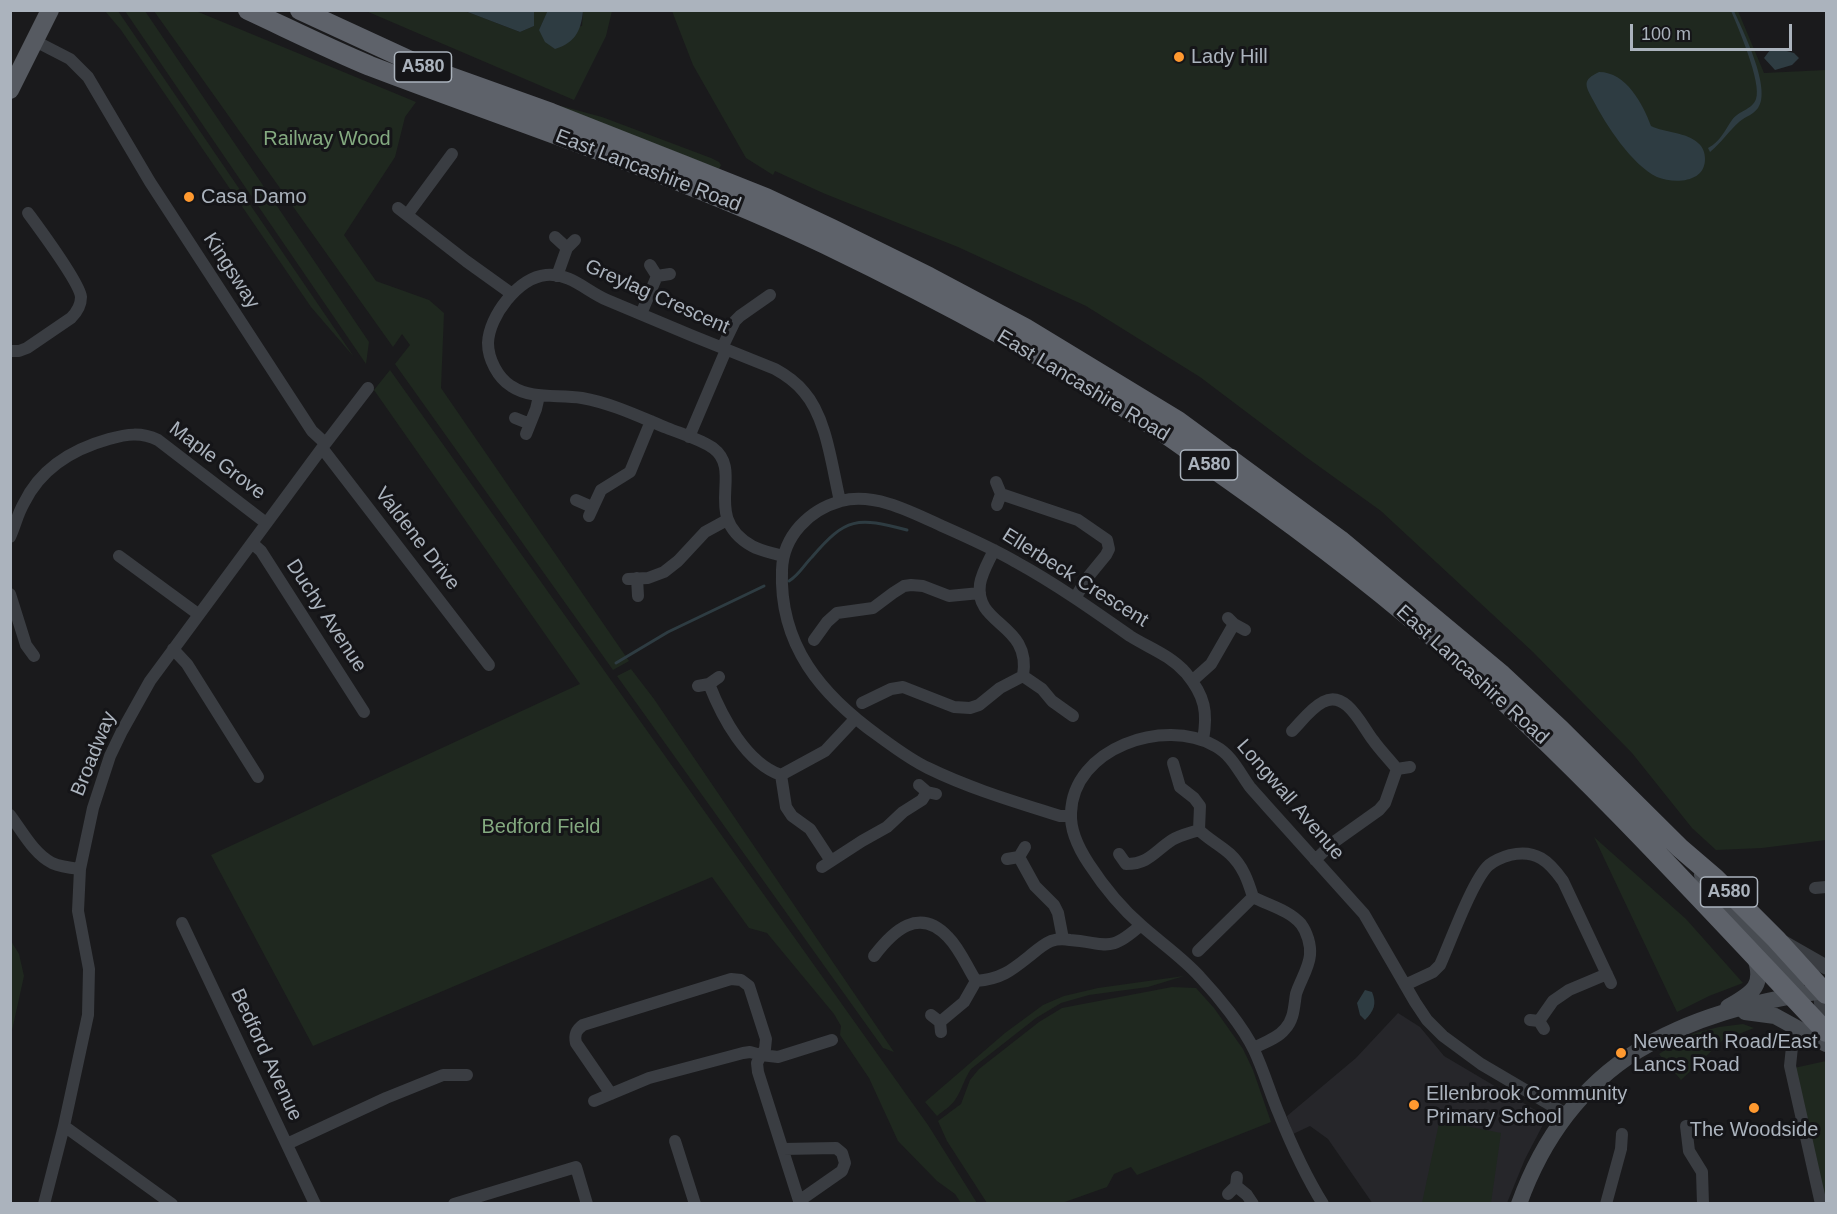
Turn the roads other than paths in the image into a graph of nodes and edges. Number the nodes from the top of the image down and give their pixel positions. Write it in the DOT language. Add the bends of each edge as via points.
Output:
graph roads {
  1 [pos="50,10"];
  2 [pos="248,10"];
  3 [pos="272,10"];
  4 [pos="300,10"];
  5 [pos="35,41"];
  6 [pos="332,48"];
  7 [pos="10,90"];
  8 [pos="452,154"];
  9 [pos="28,213"];
  10 [pos="555,237"];
  11 [pos="670,274"];
  12 [pos="557,276"];
  13 [pos="512,294"];
  14 [pos="770,295"];
  15 [pos="641,314"];
  16 [pos="724,349"];
  17 [pos="10,351"];
  18 [pos="368,388"];
  19 [pos="539,396"];
  20 [pos="514,418"];
  21 [pos="651,422"];
  22 [pos="689,437"];
  23 [pos="324,446"];
  24 [pos="998,494"];
  25 [pos="576,500"];
  26 [pos="840,501"];
  27 [pos="727,520"];
  28 [pos="266,523"];
  29 [pos="10,537"];
  30 [pos="252,543"];
  31 [pos="994,550"];
  32 [pos="119,556"];
  33 [pos="782,556"];
  34 [pos="980,593"];
  35 [pos="10,594"];
  36 [pos="638,596"];
  37 [pos="1075,598"];
  38 [pos="198,614"];
  39 [pos="1236,624"];
  40 [pos="814,634"];
  41 [pos="173,649"];
  42 [pos="34,656"];
  43 [pos="489,665"];
  44 [pos="1023,676"];
  45 [pos="1192,681"];
  46 [pos="709,682"];
  47 [pos="862,703"];
  48 [pos="364,712"];
  49 [pos="1073,716"];
  50 [pos="855,719"];
  51 [pos="1292,731"];
  52 [pos="1203,740"];
  53 [pos="1173,763"];
  54 [pos="781,775"];
  55 [pos="258,777"];
  56 [pos="927,790"];
  57 [pos="10,815"];
  58 [pos="1070,816"];
  59 [pos="1199,830"];
  60 [pos="1680,848"];
  61 [pos="1017,854"];
  62 [pos="1119,854"];
  63 [pos="1315,860"];
  64 [pos="80,869"];
  65 [pos="1252,897"];
  66 [pos="182,923"];
  67 [pos="1141,925"];
  68 [pos="1063,939"];
  69 [pos="1776,939"];
  70 [pos="1198,951"];
  71 [pos="1754,955"];
  72 [pos="874,956"];
  73 [pos="1827,967"];
  74 [pos="976,981"];
  75 [pos="1405,985"];
  76 [pos="1826,992"];
  77 [pos="1793,996"];
  78 [pos="1827,1014"];
  79 [pos="1714,1015"];
  80 [pos="937,1023"];
  81 [pos="1538,1023"];
  82 [pos="1827,1032"];
  83 [pos="832,1040"];
  84 [pos="1827,1044"];
  85 [pos="1792,1047"];
  86 [pos="1253,1048"];
  87 [pos="761,1055"];
  88 [pos="460,1072"];
  89 [pos="611,1094"];
  90 [pos="594,1101"];
  91 [pos="1566,1114"];
  92 [pos="64,1126"];
  93 [pos="1686,1126"];
  94 [pos="1622,1134"];
  95 [pos="675,1141"];
  96 [pos="287,1144"];
  97 [pos="783,1149"];
  98 [pos="1234,1185"];
  99 [pos="800,1202"];
  100 [pos="1320,1202"];
  101 [pos="44,1203"];
  102 [pos="172,1203"];
  103 [pos="315,1203"];
  104 [pos="454,1203"];
  105 [pos="587,1203"];
  106 [pos="695,1203"];
  107 [pos="1253,1203"];
  108 [pos="1519,1203"];
  109 [pos="1606,1203"];
  110 [pos="1703,1203"];
  111 [pos="1821,1203"];
  1 -- 5 [label="main road"];
  2 -- 6 [label="highway, East Lancashire Road / A580"];
  3 -- 6 [label="highway" via="309,29"];
  4 -- 60 [label="highway, East Lancashire Road / A580" via="428,69 766,198 940,283 1107,377 1235,462 1400,588 1502,675"];
  5 -- 7 [label="main road"];
  5 -- 23 [label="street, Kingsway" via="70,59 88,77 150,182"];
  6 -- 71 [label="highway, East Lancashire Road / A580" via="761,215 918,290 1153,425 1315,541 1454,655 1622,817"];
  8 -- 13 [label="street" via="403,211"];
  9 -- 17 [label="street" via="80,290 80,305 71,318 27,348"];
  10 -- 12 [label="street" via="571,244"];
  11 -- 15 [label="street" via="653,271"];
  12 -- 13 [label="street, Greylag Crescent" via="532,279"];
  12 -- 15 [label="street, Greylag Crescent" via="574,280 604,299"];
  13 -- 19 [label="street, Greylag Crescent" via="496,318 488,343 490,355 510,386"];
  14 -- 16 [label="street" via="754,300 735,321"];
  15 -- 16 [label="street, Greylag Crescent"];
  16 -- 22 [label="street"];
  16 -- 26 [label="street, Greylag Crescent" via="775,369 806,393 820,419"];
  18 -- 23 [label="street, Broadway"];
  19 -- 20 [label="street" via="528,429"];
  19 -- 21 [label="street, Greylag Crescent" via="600,402"];
  21 -- 22 [label="street, Greylag Crescent"];
  21 -- 25 [label="street" via="630,471 601,490 591,511"];
  22 -- 27 [label="street, Greylag Crescent" via="714,449 723,460"];
  23 -- 28 [label="street, Broadway"];
  23 -- 43 [label="street, Valdene Drive" via="483,652"];
  24 -- 37 [label="street" via="1078,520 1107,540 1106,555"];
  26 -- 31 [label="street, Ellerbeck Crescent" via="859,499 890,505"];
  26 -- 33 [label="street, Ellerbeck Crescent" via="801,524"];
  27 -- 33 [label="street" via="747,543"];
  27 -- 36 [label="street" via="705,532 672,567 657,575 633,578"];
  28 -- 29 [label="street, Maple Grove" via="158,440 136,434 81,448 54,465 25,500"];
  28 -- 30 [label="street, Broadway"];
  30 -- 38 [label="street, Broadway"];
  30 -- 48 [label="street, Duchy Avenue" via="261,551"];
  31 -- 34 [label="street"];
  31 -- 37 [label="street, Ellerbeck Crescent"];
  32 -- 38 [label="street"];
  33 -- 50 [label="street, Ellerbeck Crescent" via="781,587 794,641 823,687"];
  34 -- 40 [label="street" via="958,597 923,586 904,586 873,608 837,613"];
  34 -- 44 [label="street" via="987,612 1015,638 1023,657"];
  35 -- 42 [label="street" via="26,645"];
  37 -- 45 [label="street, Ellerbeck Crescent" via="1162,653"];
  38 -- 41 [label="street, Broadway"];
  39 -- 45 [label="street" via="1211,664"];
  41 -- 55 [label="street" via="187,664"];
  41 -- 64 [label="street, Broadway" via="150,681 110,756 93,808"];
  44 -- 47 [label="street" via="970,708 954,707 903,687 896,687 880,700"];
  44 -- 49 [label="street" via="1042,689 1056,711"];
  45 -- 52 [label="street, Ellerbeck Crescent" via="1206,712"];
  46 -- 54 [label="street" via="717,705 746,751 763,767"];
  50 -- 54 [label="street" via="825,751"];
  50 -- 58 [label="street, Ellerbeck Crescent" via="927,768 980,790"];
  51 -- 63 [label="street" via="1310,722 1323,702 1335,699 1358,717 1376,745 1404,768 1379,810"];
  52 -- 58 [label="street, Longwall Avenue" via="1153,736 1112,751 1083,774"];
  52 -- 63 [label="street, Longwall Avenue" via="1230,757 1250,787"];
  53 -- 59 [label="street" via="1180,787 1200,806"];
  54 -- 56 [label="street" via="786,807 812,832 826,864 887,827 921,800"];
  57 -- 64 [label="street" via="48,861"];
  58 -- 67 [label="street" via="1085,857 1114,897"];
  59 -- 62 [label="street" via="1173,840 1138,864 1126,864"];
  59 -- 65 [label="street" via="1230,854 1248,880"];
  60 -- 69 [label="highway, East Lancashire Road / A580"];
  60 -- 77 [label="main road" via="1739,920 1794,978 1797,990"];
  61 -- 68 [label="street" via="1035,886 1054,905"];
  63 -- 75 [label="street, Longwall Avenue" via="1364,914"];
  64 -- 92 [label="street, Broadway" via="78,911 89,969 90,1000"];
  65 -- 70 [label="street" via="1212,944"];
  65 -- 86 [label="street" via="1299,922 1306,932 1310,955 1286,1029"];
  66 -- 96 [label="street, Bedford Avenue"];
  67 -- 68 [label="street" via="1111,945"];
  67 -- 86 [label="street" via="1199,976"];
  68 -- 74 [label="street" via="1044,945 1001,977"];
  69 -- 73 [label="street"];
  69 -- 76 [label="highway, East Lancashire Road / A580"];
  71 -- 77 [label="highway, East Lancashire Road / A580"];
  71 -- 79 [label="main road" via="1759,971 1756,986"];
  72 -- 74 [label="street" via="879,942 904,926 930,920 948,936"];
  74 -- 80 [label="street" via="964,1002"];
  75 -- 81 [label="street" via="1440,966 1488,866 1523,852 1538,855 1563,881 1609,978 1569,990 1553,1001"];
  75 -- 91 [label="street, Longwall Avenue" via="1427,1020 1457,1048"];
  76 -- 77 [label="main road"];
  76 -- 78 [label="street" via="1820,999"];
  77 -- 79 [label="main road"];
  77 -- 82 [label="highway, East Lancashire Road / A580"];
  79 -- 84 [label="main road" via="1750,1012 1776,1016"];
  79 -- 91 [label="main road" via="1632,1054 1593,1085"];
  83 -- 87 [label="street" via="778,1057"];
  85 -- 111 [label="street" via="1790,1066"];
  86 -- 100 [label="street"];
  87 -- 89 [label="street" via="743,1053 649,1078"];
  87 -- 89 [label="street" via="766,1039 752,992 744,981 730,979 578,1029 576,1043"];
  87 -- 97 [label="street" via="758,1072"];
  88 -- 96 [label="street" via="386,1098"];
  89 -- 90 [label="street"];
  91 -- 108 [label="main road" via="1534,1166"];
  92 -- 101 [label="street, Broadway"];
  92 -- 102 [label="street"];
  93 -- 110 [label="street" via="1689,1150 1702,1172"];
  94 -- 109 [label="street"];
  95 -- 106 [label="street"];
  96 -- 103 [label="street, Bedford Avenue"];
  97 -- 99 [label="street"];
  97 -- 99 [label="street" via="836,1148 842,1153 842,1171"];
  98 -- 107 [label="street"];
  104 -- 105 [label="street" via="576,1167"];
}
